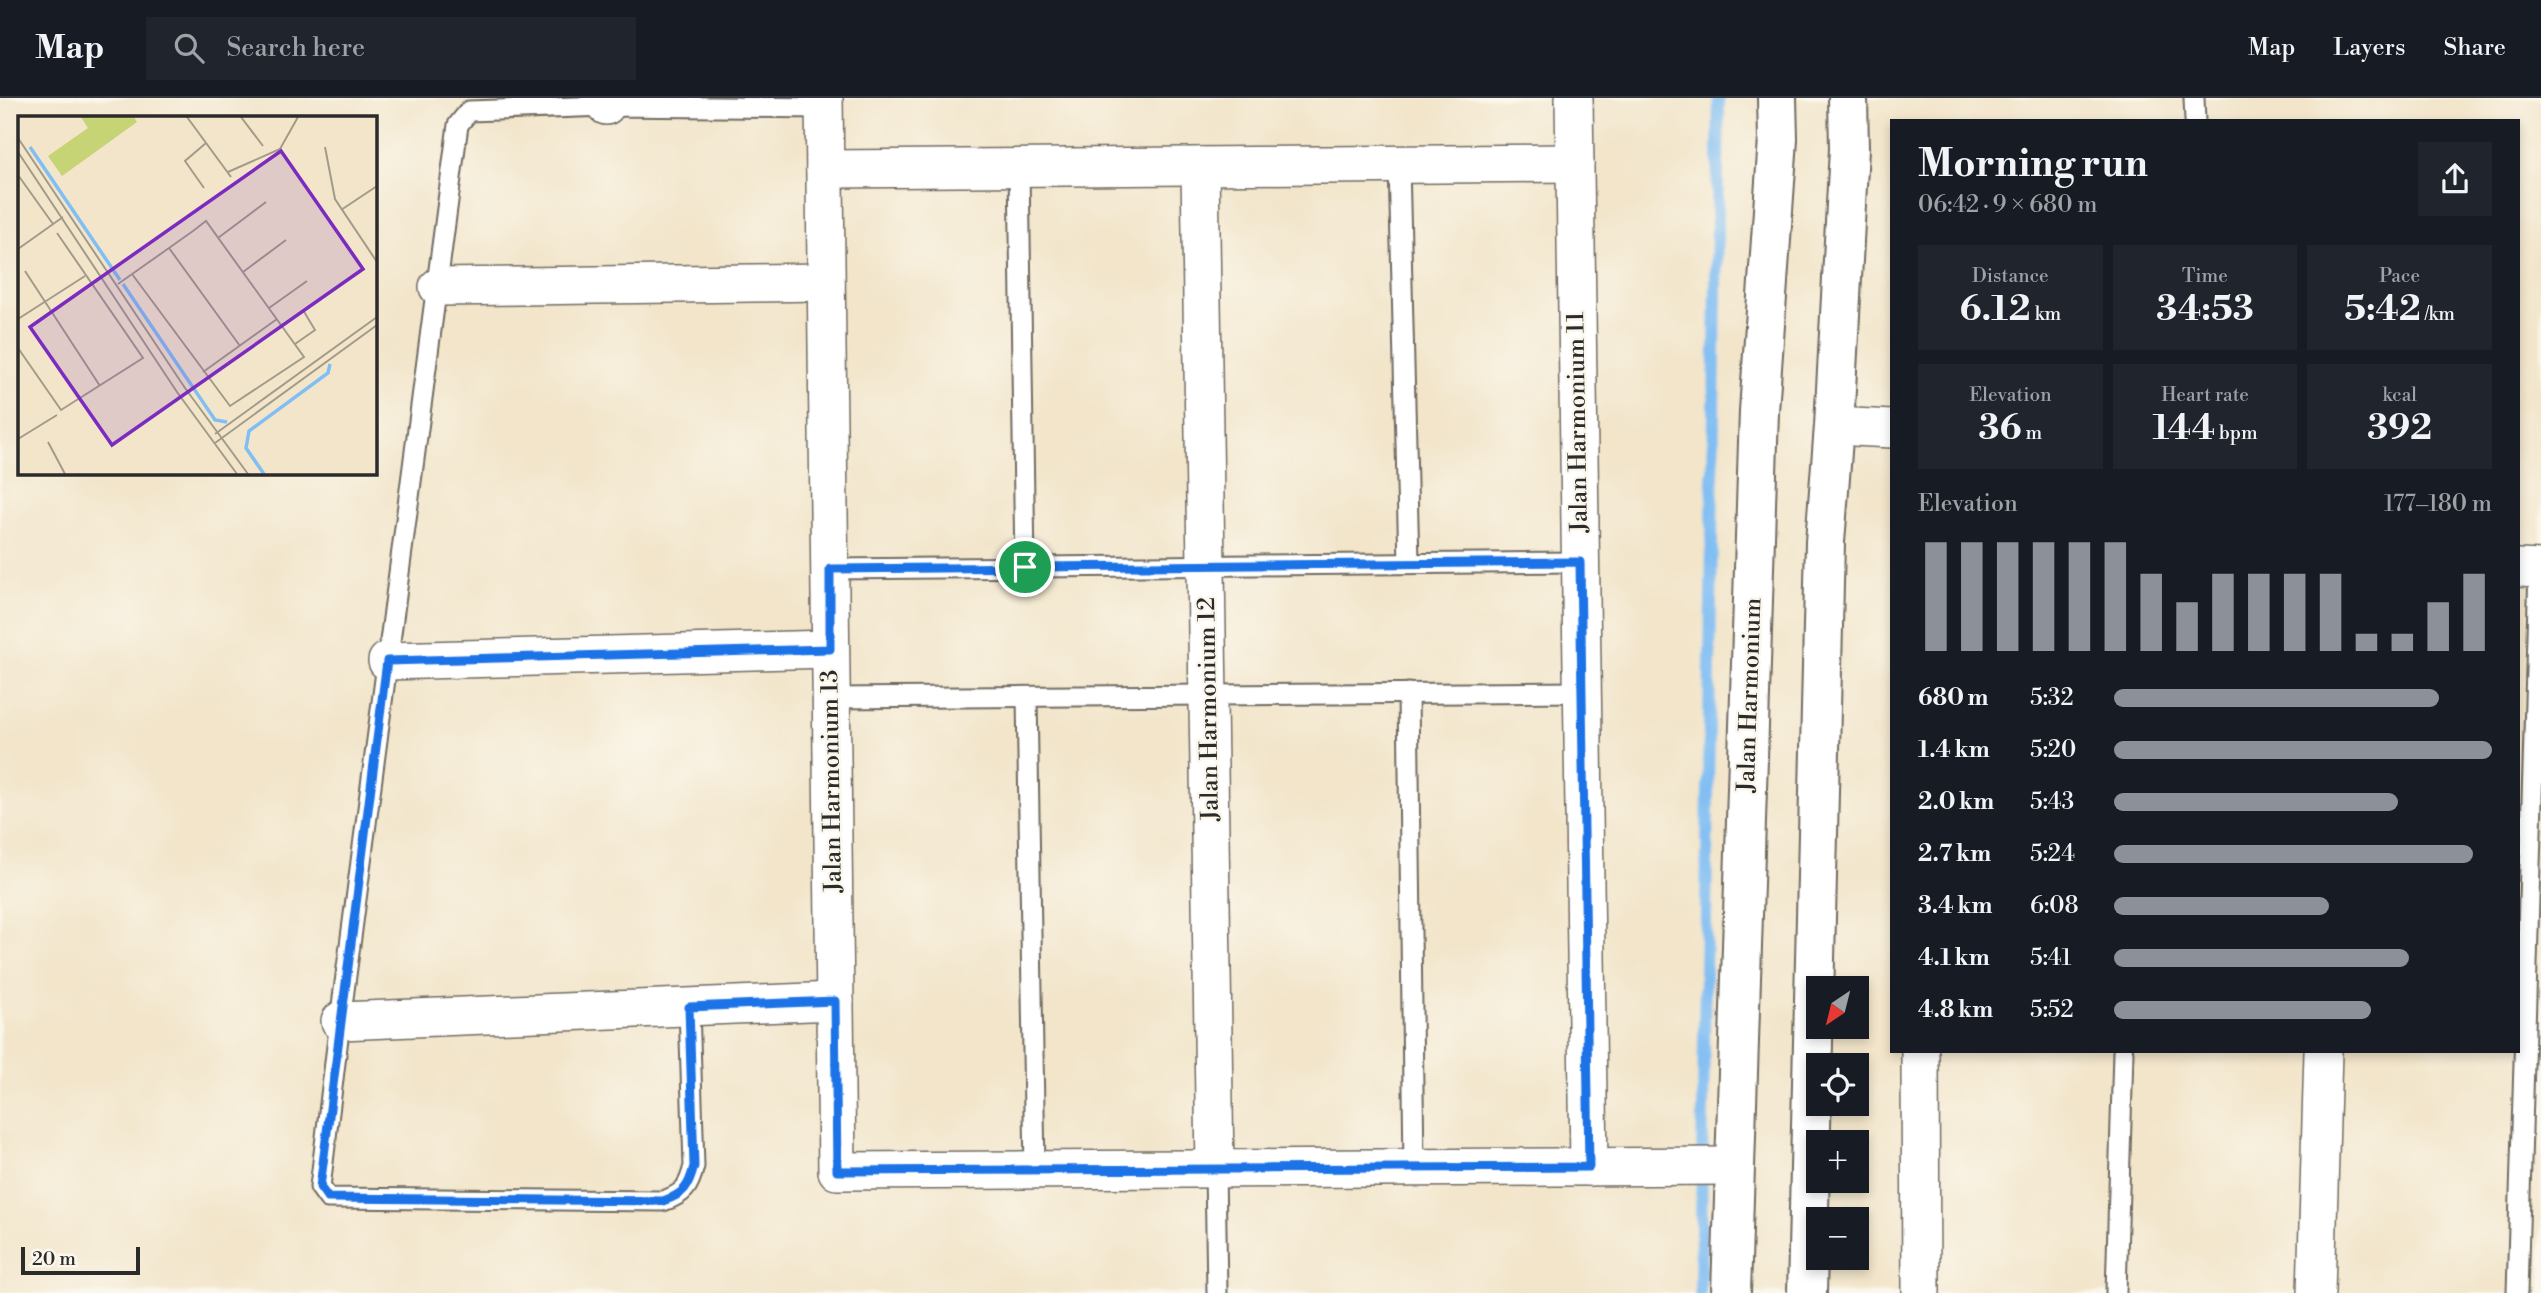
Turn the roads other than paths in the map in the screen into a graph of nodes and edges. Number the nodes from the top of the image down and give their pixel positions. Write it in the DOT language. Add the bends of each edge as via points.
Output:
graph roads {
  1 [pos="1574,98"];
  2 [pos="1776,98"];
  3 [pos="1848,98"];
  4 [pos="2194,98"];
  5 [pos="606,102"];
  6 [pos="824,103"];
  7 [pos="2195,119"];
  8 [pos="1575,163"];
  9 [pos="1399,165"];
  10 [pos="1200,166"];
  11 [pos="1019,167"];
  12 [pos="825,169"];
  13 [pos="826,282"];
  14 [pos="438,286"];
  15 [pos="1834,426"];
  16 [pos="1890,429"];
  17 [pos="1580,562"];
  18 [pos="1409,564"];
  19 [pos="1207,565"];
  20 [pos="1025,567"];
  21 [pos="830,569"];
  22 [pos="2533,569"];
  23 [pos="830,649"];
  24 [pos="387,661"];
  25 [pos="1582,692"];
  26 [pos="1408,693"];
  27 [pos="1209,695"];
  28 [pos="1027,697"];
  29 [pos="831,698"];
  30 [pos="835,1001"];
  31 [pos="689,1007"];
  32 [pos="340,1021"];
  33 [pos="1920,1053"];
  34 [pos="2123,1053"];
  35 [pos="2323,1053"];
  36 [pos="1734,1166"];
  37 [pos="1589,1167"];
  38 [pos="1414,1168"];
  39 [pos="1215,1169"];
  40 [pos="1035,1170"];
  41 [pos="1217,1293"];
  42 [pos="1731,1293"];
  43 [pos="1807,1293"];
  44 [pos="1921,1293"];
  45 [pos="2116,1293"];
  46 [pos="2316,1293"];
  47 [pos="2517,1293"];
  1 -- 8 [label="street, Jalan Harmonium 11"];
  2 -- 36 [label="main road, Jalan Harmonium" via="1778,139 1759,411"];
  3 -- 15 [label="main road"];
  4 -- 7 [label="lane"];
  5 -- 6 [label="lane"];
  5 -- 14 [label="lane" via="469,111 462,117"];
  6 -- 12 [label="street, Jalan Harmonium 13"];
  8 -- 9 [label="street"];
  8 -- 17 [label="street, Jalan Harmonium 11"];
  9 -- 10 [label="street"];
  9 -- 18 [label="lane"];
  10 -- 11 [label="street"];
  10 -- 19 [label="street, Jalan Harmonium 12"];
  11 -- 12 [label="street"];
  11 -- 20 [label="lane"];
  12 -- 13 [label="street, Jalan Harmonium 13"];
  13 -- 14 [label="street"];
  13 -- 21 [label="street, Jalan Harmonium 13"];
  14 -- 24 [label="lane"];
  15 -- 16 [label="street"];
  15 -- 43 [label="main road" via="1825,542"];
  17 -- 18 [label="lane"];
  17 -- 25 [label="street, Jalan Harmonium 11"];
  18 -- 19 [label="lane"];
  19 -- 20 [label="lane"];
  19 -- 27 [label="street, Jalan Harmonium 12"];
  20 -- 21 [label="lane"];
  21 -- 23 [label="street, Jalan Harmonium 13"];
  22 -- 47 [label="lane"];
  23 -- 24 [label="street"];
  23 -- 29 [label="street, Jalan Harmonium 13"];
  24 -- 32 [label="lane"];
  25 -- 26 [label="lane"];
  25 -- 37 [label="street, Jalan Harmonium 11"];
  26 -- 27 [label="lane"];
  26 -- 38 [label="lane"];
  27 -- 28 [label="lane"];
  27 -- 39 [label="street, Jalan Harmonium 12"];
  28 -- 29 [label="lane"];
  28 -- 40 [label="lane"];
  29 -- 30 [label="street, Jalan Harmonium 13"];
  30 -- 31 [label="street"];
  30 -- 40 [label="street, Jalan Harmonium 13" via="837,1171"];
  31 -- 32 [label="street"];
  31 -- 32 [label="lane" via="694,1166 680,1196 663,1201 328,1198 320,1187"];
  33 -- 44 [label="street"];
  34 -- 45 [label="lane"];
  35 -- 46 [label="street"];
  36 -- 37 [label="street"];
  36 -- 42 [label="main road, Jalan Harmonium"];
  37 -- 38 [label="street"];
  38 -- 39 [label="street"];
  39 -- 40 [label="street"];
  39 -- 41 [label="lane"];
}
